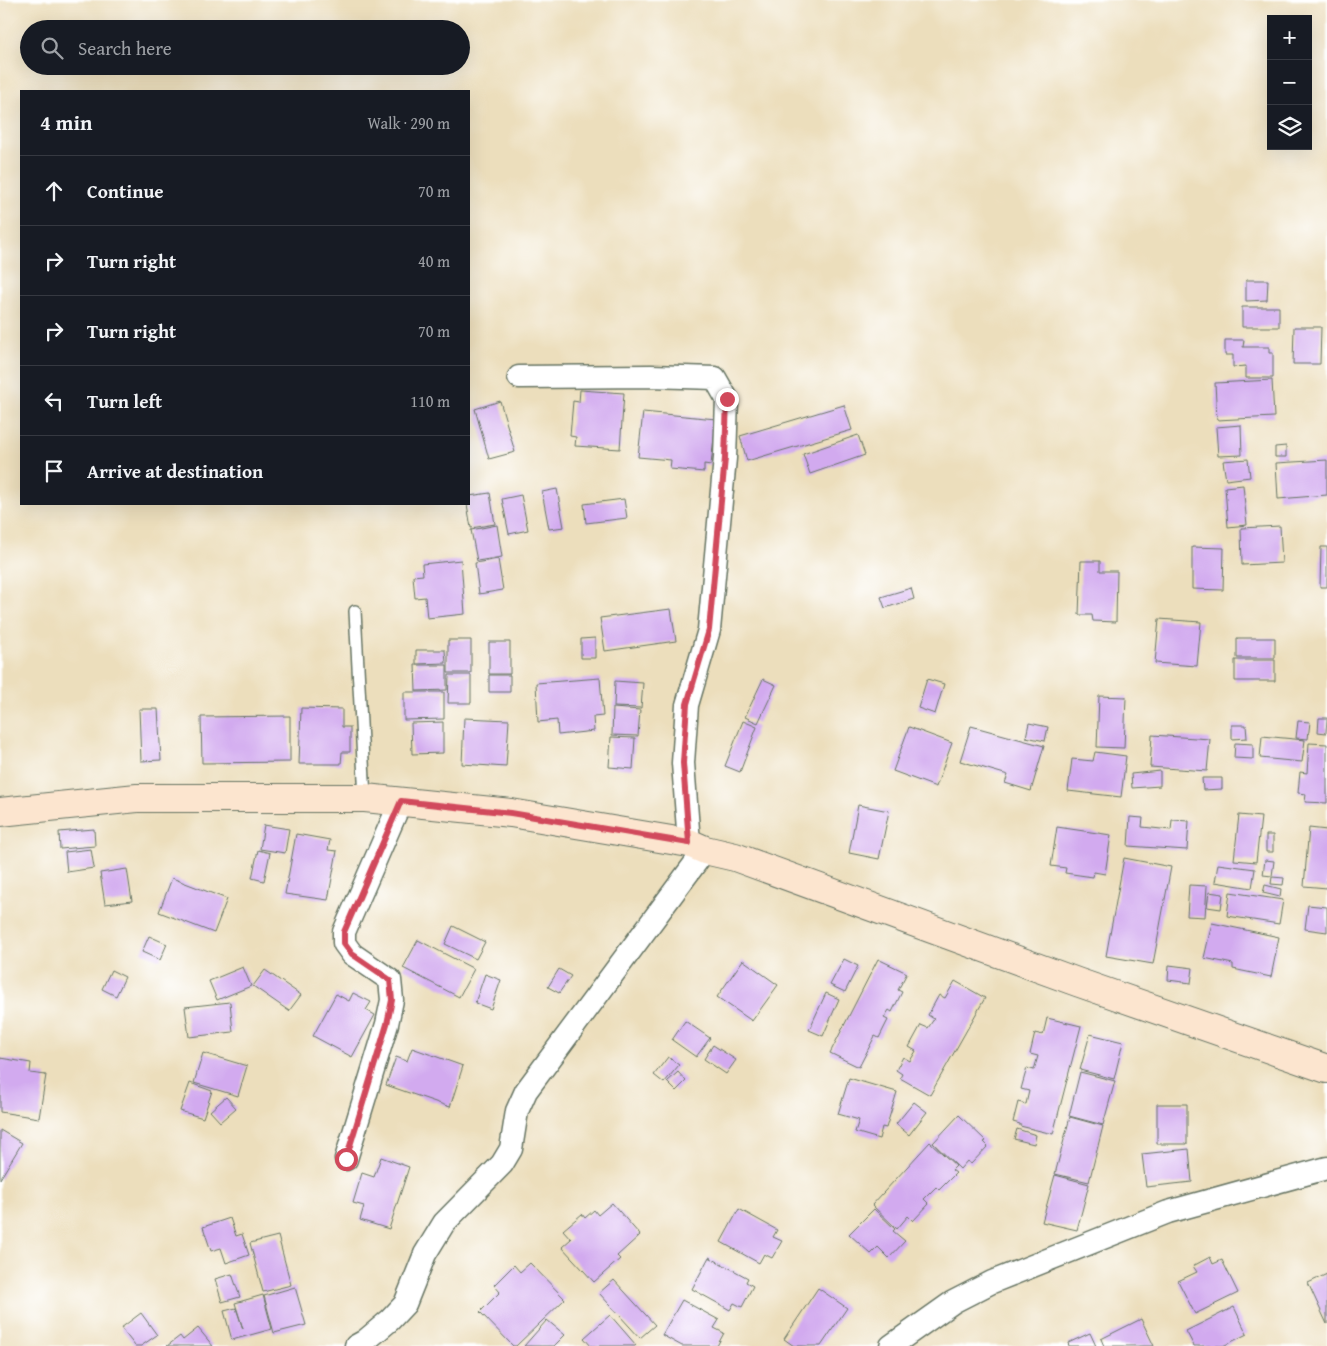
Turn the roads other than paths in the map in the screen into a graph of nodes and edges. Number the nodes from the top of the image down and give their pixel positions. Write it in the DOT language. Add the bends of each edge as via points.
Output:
graph roads {
  1 [pos="519,377"];
  2 [pos="355,611"];
  3 [pos="365,798"];
  4 [pos="401,801"];
  5 [pos="0,812"];
  6 [pos="697,847"];
  7 [pos="1327,1069"];
  8 [pos="346,1159"];
  9 [pos="1327,1168"];
  10 [pos="356,1346"];
  11 [pos="891,1346"];
  1 -- 6 [label="street" via="714,378 727,399 725,458 709,630 687,704 683,763"];
  2 -- 3 [label="lane"];
  3 -- 4 [label="street"];
  3 -- 5 [label="street" via="137,798"];
  4 -- 6 [label="street" via="511,813"];
  4 -- 8 [label="street" via="344,932 344,943 352,954 390,980 392,1000"];
  6 -- 7 [label="street" via="735,857"];
  6 -- 10 [label="street" via="526,1091 517,1111 511,1149 502,1164 444,1223 425,1254 405,1304"];
  9 -- 11 [label="street" via="1168,1212 992,1282 953,1302"];
}
